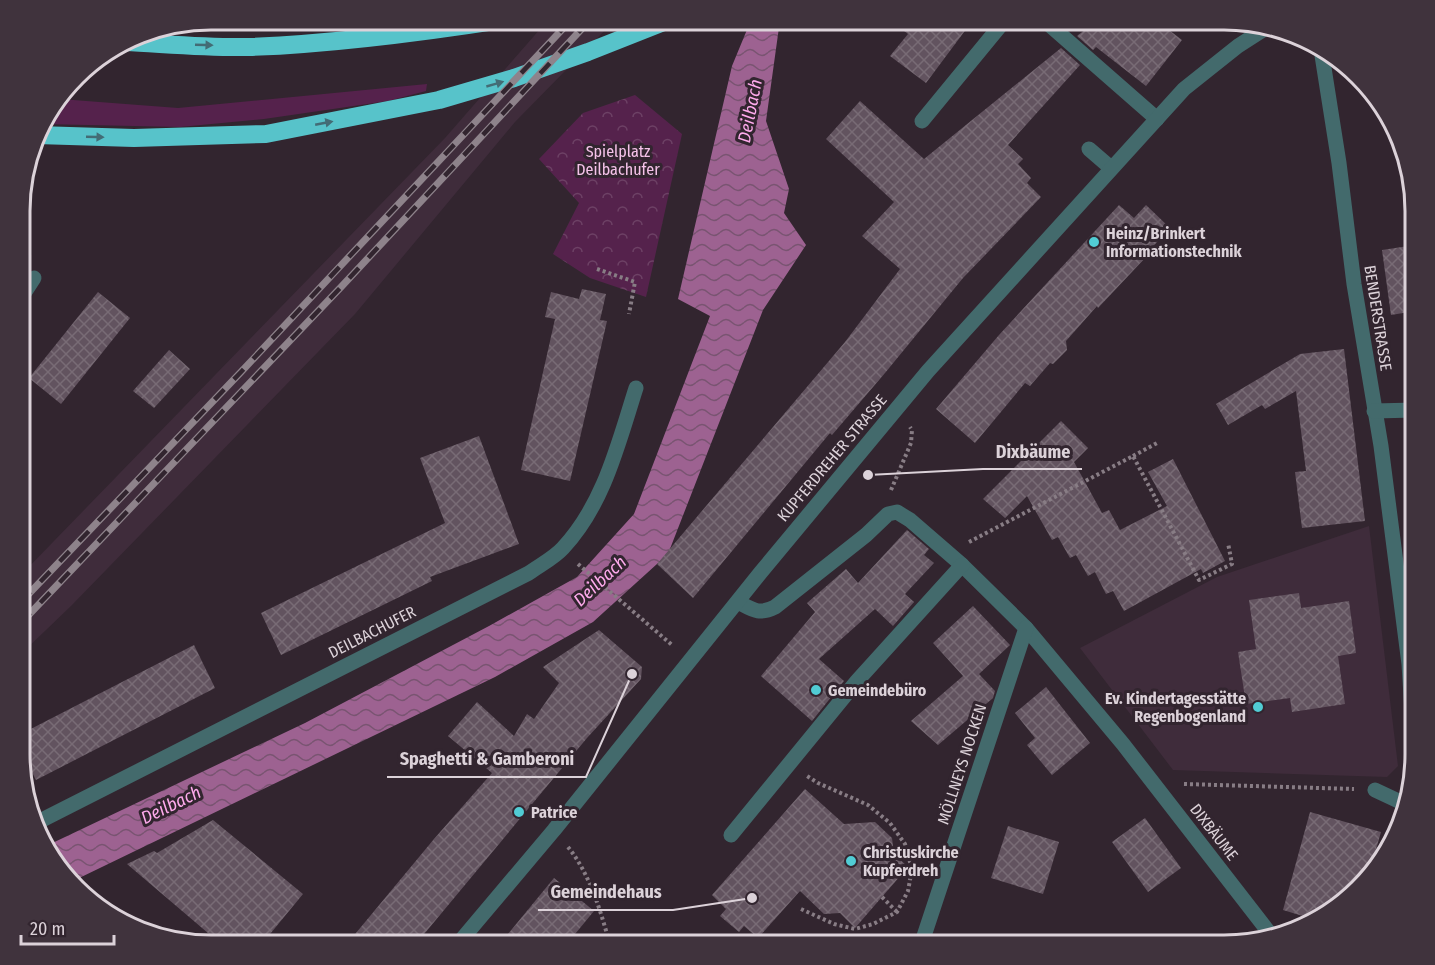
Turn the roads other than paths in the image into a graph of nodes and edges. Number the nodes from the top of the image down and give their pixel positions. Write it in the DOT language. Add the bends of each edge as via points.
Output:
graph roads {
  1 [pos="436,30"];
  2 [pos="644,30"];
  3 [pos="997,30"];
  4 [pos="1055,30"];
  5 [pos="1257,34"];
  6 [pos="145,43"];
  7 [pos="1323,60"];
  8 [pos="1157,119"];
  9 [pos="922,121"];
  10 [pos="47,135"];
  11 [pos="1089,148"];
  12 [pos="1111,168"];
  13 [pos="34,278"];
  14 [pos="30,284"];
  15 [pos="636,388"];
  16 [pos="1405,410"];
  17 [pos="1374,411"];
  18 [pos="962,565"];
  19 [pos="738,602"];
  20 [pos="1405,615"];
  21 [pos="1026,628"];
  22 [pos="1375,790"];
  23 [pos="1398,801"];
  24 [pos="43,819"];
  25 [pos="731,835"];
  26 [pos="1268,930"];
  27 [pos="465,935"];
  28 [pos="924,935"];
  6 -- 1 [label="highway, one-way" via="247,47"];
  10 -- 2 [label="highway, one-way" via="134,138 266,134 439,100 525,75"];
  3 -- 9 [label="street"];
  4 -- 8 [label="street"];
  5 -- 8 [label="street, KUPFERDREHER STRASSE" via="1184,89"];
  7 -- 17 [label="street, BENDERSTRASSE"];
  8 -- 12 [label="street, KUPFERDREHER STRASSE"];
  11 -- 12 [label="street"];
  12 -- 19 [label="street, KUPFERDREHER STRASSE" via="928,371"];
  13 -- 14 [label="street"];
  15 -- 24 [label="street, DEILBACHUFER" via="602,486 580,526 561,550 529,573"];
  16 -- 17 [label="street"];
  17 -- 20 [label="street, BENDERSTRASSE"];
  18 -- 19 [label="street, DIXBÄUME" via="897,512 888,514 775,607 765,612 754,611"];
  18 -- 21 [label="street, DIXBÄUME"];
  18 -- 25 [label="street" via="857,681"];
  19 -- 27 [label="street, KUPFERDREHER STRASSE"];
  21 -- 26 [label="street, DIXBÄUME" via="1123,744"];
  21 -- 28 [label="street, MÖLLNEYS NOCKEN"];
  22 -- 23 [label="street"];
}
